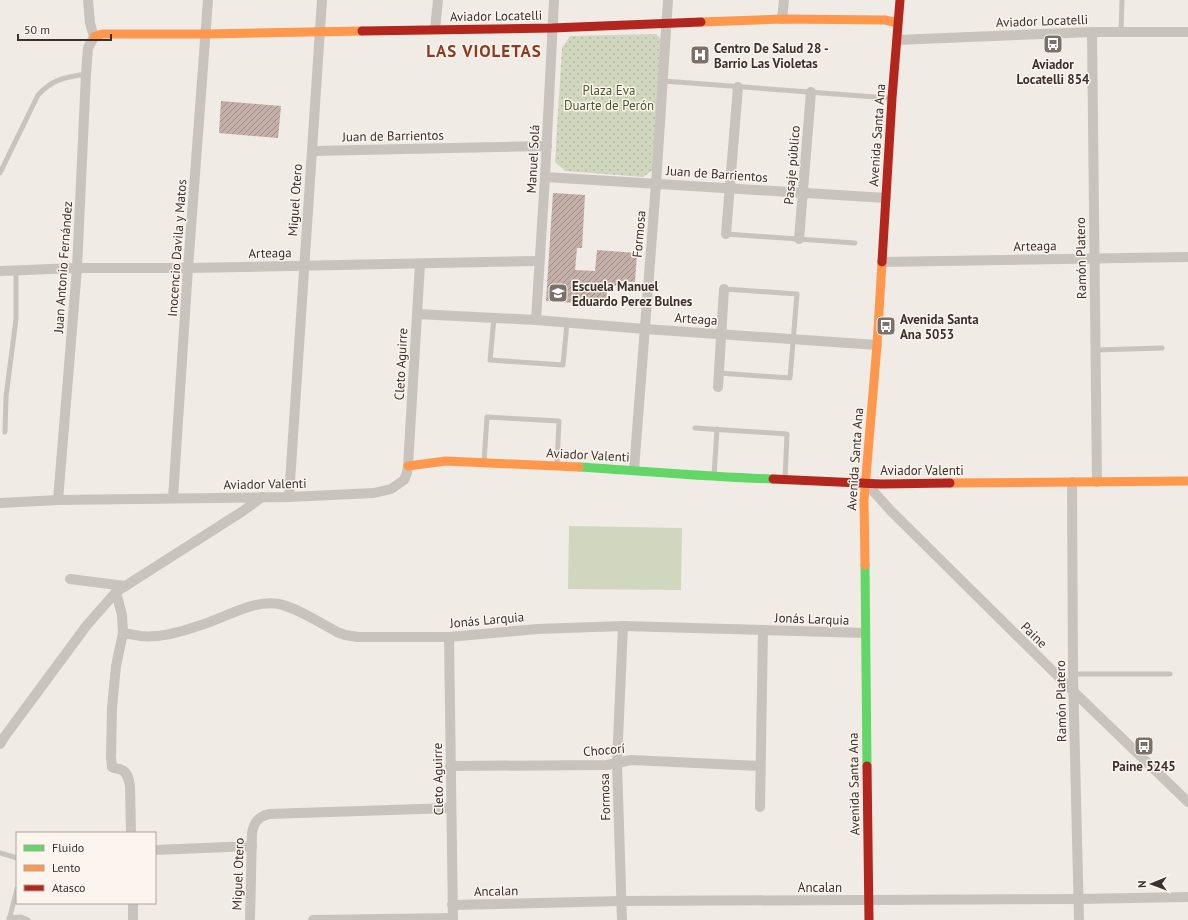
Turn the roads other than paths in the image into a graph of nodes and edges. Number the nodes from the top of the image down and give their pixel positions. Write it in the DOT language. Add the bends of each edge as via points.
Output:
graph roads {
  1 [pos="88,0"];
  2 [pos="208,0"];
  3 [pos="322,0"];
  4 [pos="438,0"];
  5 [pos="554,0"];
  6 [pos="668,0"];
  7 [pos="784,0"];
  8 [pos="900,0"];
  9 [pos="1122,0"];
  10 [pos="782,19"];
  11 [pos="898,23"];
  12 [pos="667,24"];
  13 [pos="552,28"];
  14 [pos="435,29"];
  15 [pos="319,32"];
  16 [pos="1092,32"];
  17 [pos="1121,32"];
  18 [pos="1188,32"];
  19 [pos="206,34"];
  20 [pos="94,37"];
  21 [pos="897,40"];
  22 [pos="86,74"];
  23 [pos="663,81"];
  24 [pos="738,86"];
  25 [pos="811,92"];
  26 [pos="892,98"];
  27 [pos="547,146"];
  28 [pos="312,151"];
  29 [pos="0,173"];
  30 [pos="546,177"];
  31 [pos="656,184"];
  32 [pos="730,188"];
  33 [pos="803,193"];
  34 [pos="886,198"];
  35 [pos="726,234"];
  36 [pos="799,239"];
  37 [pos="855,243"];
  38 [pos="1188,257"];
  39 [pos="1094,258"];
  40 [pos="540,261"];
  41 [pos="882,262"];
  42 [pos="420,264"];
  43 [pos="304,266"];
  44 [pos="77,268"];
  45 [pos="188,268"];
  46 [pos="16,270"];
  47 [pos="0,271"];
  48 [pos="724,289"];
  49 [pos="417,314"];
  50 [pos="494,318"];
  51 [pos="536,320"];
  52 [pos="567,323"];
  53 [pos="645,329"];
  54 [pos="722,334"];
  55 [pos="794,339"];
  56 [pos="877,345"];
  57 [pos="1162,348"];
  58 [pos="1094,350"];
  59 [pos="719,373"];
  60 [pos="718,387"];
  61 [pos="695,428"];
  62 [pos="717,429"];
  63 [pos="5,432"];
  64 [pos="484,462"];
  65 [pos="408,466"];
  66 [pos="557,466"];
  67 [pos="634,470"];
  68 [pos="714,476"];
  69 [pos="784,480"];
  70 [pos="1188,480"];
  71 [pos="1072,482"];
  72 [pos="1097,482"];
  73 [pos="866,483"];
  74 [pos="262,497"];
  75 [pos="289,497"];
  76 [pos="173,498"];
  77 [pos="58,500"];
  78 [pos="0,503"];
  79 [pos="70,579"];
  80 [pos="125,586"];
  81 [pos="116,592"];
  82 [pos="623,626"];
  83 [pos="763,630"];
  84 [pos="123,633"];
  85 [pos="865,634"];
  86 [pos="449,637"];
  87 [pos="1074,674"];
  88 [pos="1170,674"];
  89 [pos="1074,692"];
  90 [pos="2,738"];
  91 [pos="617,763"];
  92 [pos="450,766"];
  93 [pos="760,766"];
  94 [pos="1188,802"];
  95 [pos="760,807"];
  96 [pos="451,808"];
  97 [pos="131,832"];
  98 [pos="252,846"];
  99 [pos="156,850"];
  100 [pos="0,853"];
  101 [pos="16,858"];
  102 [pos="16,893"];
  103 [pos="1188,897"];
  104 [pos="1078,899"];
  105 [pos="868,900"];
  106 [pos="621,901"];
  107 [pos="133,904"];
  108 [pos="452,905"];
  109 [pos="9,919"];
  110 [pos="453,919"];
  111 [pos="28,920"];
  112 [pos="133,920"];
  113 [pos="250,920"];
  114 [pos="312,920"];
  115 [pos="622,920"];
  116 [pos="869,920"];
  117 [pos="1079,920"];
  1 -- 20 [label="street"];
  2 -- 19 [label="street, Inocencio Davila y Matos"];
  3 -- 15 [label="street, Miguel Otero"];
  4 -- 14 [label="street"];
  5 -- 13 [label="street, Manuel Solá"];
  6 -- 12 [label="street, Formosa"];
  7 -- 10 [label="street"];
  8 -- 11 [label="street, Avenida Santa Ana"];
  9 -- 17 [label="lane"];
  10 -- 11 [label="street, Aviador Locatelli" via="885,20"];
  10 -- 12 [label="street, Aviador Locatelli"];
  11 -- 21 [label="street, Avenida Santa Ana"];
  12 -- 13 [label="street, Aviador Locatelli"];
  12 -- 23 [label="street, Formosa"];
  13 -- 14 [label="street, Aviador Locatelli"];
  13 -- 27 [label="street, Manuel Solá"];
  14 -- 15 [label="street, Aviador Locatelli"];
  15 -- 19 [label="street, Aviador Locatelli"];
  15 -- 28 [label="street, Miguel Otero"];
  16 -- 17 [label="street, Aviador Locatelli"];
  16 -- 21 [label="street, Aviador Locatelli"];
  16 -- 39 [label="street, Ramón Platero"];
  17 -- 18 [label="street, Aviador Locatelli"];
  19 -- 20 [label="street, Aviador Locatelli" via="102,34"];
  19 -- 45 [label="street, Inocencio Davila y Matos"];
  20 -- 22 [label="street, Juan Antonio Fernández" via="88,48"];
  21 -- 26 [label="street, Avenida Santa Ana"];
  22 -- 29 [label="lane" via="54,81 38,95"];
  22 -- 44 [label="street, Juan Antonio Fernández"];
  23 -- 24 [label="lane"];
  23 -- 31 [label="street, Formosa"];
  24 -- 25 [label="lane"];
  24 -- 32 [label="street"];
  25 -- 26 [label="lane"];
  25 -- 33 [label="street, Pasaje público"];
  26 -- 34 [label="street, Avenida Santa Ana"];
  27 -- 28 [label="street, Juan de Barrientos"];
  27 -- 30 [label="street, Manuel Solá"];
  28 -- 43 [label="street, Miguel Otero"];
  30 -- 31 [label="street, Juan de Barrientos"];
  30 -- 40 [label="street, Manuel Solá"];
  31 -- 32 [label="street, Juan de Barrientos"];
  31 -- 53 [label="street, Formosa"];
  32 -- 33 [label="street, Juan de Barrientos"];
  32 -- 35 [label="street"];
  33 -- 34 [label="street, Juan de Barrientos"];
  33 -- 36 [label="street, Pasaje público"];
  34 -- 41 [label="street, Avenida Santa Ana"];
  35 -- 36 [label="lane"];
  36 -- 37 [label="lane"];
  38 -- 39 [label="street, Arteaga"];
  39 -- 41 [label="street, Arteaga"];
  39 -- 58 [label="street, Ramón Platero"];
  40 -- 42 [label="street, Arteaga"];
  40 -- 51 [label="street, Manuel Solá"];
  41 -- 56 [label="street, Avenida Santa Ana"];
  42 -- 43 [label="street, Arteaga"];
  42 -- 49 [label="street, Cleto Aguirre"];
  43 -- 45 [label="street, Arteaga"];
  43 -- 75 [label="street, Miguel Otero"];
  44 -- 45 [label="street, Arteaga"];
  44 -- 46 [label="street, Arteaga"];
  44 -- 77 [label="street, Juan Antonio Fernández"];
  45 -- 76 [label="street, Inocencio Davila y Matos"];
  46 -- 47 [label="street, Arteaga"];
  46 -- 63 [label="lane" via="16,319 6,397"];
  48 -- 54 [label="street"];
  48 -- 55 [label="lane" via="797,294"];
  49 -- 50 [label="street, Arteaga"];
  49 -- 65 [label="street, Cleto Aguirre"];
  50 -- 51 [label="street, Arteaga"];
  50 -- 52 [label="lane" via="490,360 563,365"];
  51 -- 52 [label="street, Arteaga"];
  52 -- 53 [label="street, Arteaga"];
  53 -- 54 [label="street, Arteaga"];
  53 -- 67 [label="street, Formosa"];
  54 -- 55 [label="street, Arteaga"];
  54 -- 59 [label="street"];
  55 -- 56 [label="street, Arteaga"];
  55 -- 59 [label="lane" via="790,378"];
  56 -- 73 [label="street, Avenida Santa Ana"];
  57 -- 58 [label="lane"];
  58 -- 72 [label="street, Ramón Platero"];
  59 -- 60 [label="street"];
  61 -- 62 [label="lane"];
  62 -- 68 [label="lane"];
  62 -- 69 [label="lane" via="787,434"];
  64 -- 65 [label="street, Aviador Valenti"];
  64 -- 66 [label="street, Aviador Valenti"];
  64 -- 66 [label="lane" via="487,416 560,421"];
  65 -- 75 [label="street, Aviador Valenti" via="404,480 391,490"];
  66 -- 67 [label="street, Aviador Valenti"];
  67 -- 68 [label="street, Aviador Valenti"];
  68 -- 69 [label="street, Aviador Valenti"];
  69 -- 73 [label="street, Aviador Valenti"];
  70 -- 72 [label="street, Aviador Valenti"];
  71 -- 72 [label="street, Aviador Valenti"];
  71 -- 73 [label="street, Aviador Valenti"];
  71 -- 87 [label="street, Ramón Platero"];
  73 -- 85 [label="street, Avenida Santa Ana"];
  73 -- 89 [label="street, Paine" via="890,511"];
  74 -- 75 [label="street, Aviador Valenti"];
  74 -- 76 [label="street, Aviador Valenti"];
  74 -- 80 [label="street"];
  76 -- 77 [label="street, Aviador Valenti"];
  77 -- 78 [label="street, Aviador Valenti"];
  79 -- 80 [label="street"];
  80 -- 81 [label="street"];
  81 -- 84 [label="street" via="122,615"];
  81 -- 90 [label="street"];
  82 -- 83 [label="street, Jonás Larquia"];
  82 -- 86 [label="street, Jonás Larquia" via="537,629"];
  82 -- 91 [label="street, Formosa"];
  83 -- 85 [label="street, Jonás Larquia"];
  83 -- 93 [label="street"];
  84 -- 86 [label="street, Jonás Larquia" via="151,636 170,633 198,626 255,605 269,603 285,606 345,635"];
  84 -- 97 [label="street" via="116,666 110,757 112,767 127,774 130,786"];
  85 -- 105 [label="street, Avenida Santa Ana"];
  86 -- 92 [label="street, Cleto Aguirre"];
  87 -- 88 [label="lane"];
  87 -- 89 [label="street, Ramón Platero"];
  89 -- 94 [label="street, Paine"];
  89 -- 104 [label="street, Ramón Platero"];
  91 -- 92 [label="street, Chocorí"];
  91 -- 93 [label="street, Chocorí" via="631,760"];
  91 -- 106 [label="street, Formosa"];
  92 -- 96 [label="street, Cleto Aguirre"];
  93 -- 95 [label="street"];
  96 -- 98 [label="street, Miguel Otero" via="263,815 254,824"];
  96 -- 108 [label="street, Cleto Aguirre"];
  98 -- 99 [label="street"];
  98 -- 113 [label="street, Miguel Otero"];
  100 -- 101 [label="lane"];
  102 -- 109 [label="lane"];
  103 -- 104 [label="street, Ancalan"];
  104 -- 105 [label="street, Ancalan"];
  104 -- 117 [label="street, Ramón Platero"];
  105 -- 106 [label="street, Ancalan"];
  105 -- 116 [label="street, Avenida Santa Ana"];
  106 -- 108 [label="street, Ancalan"];
  106 -- 115 [label="street, Formosa"];
  107 -- 112 [label="street"];
  108 -- 110 [label="street, Cleto Aguirre"];
  109 -- 111 [label="lane" via="21,917"];
  110 -- 114 [label="street"];
}
